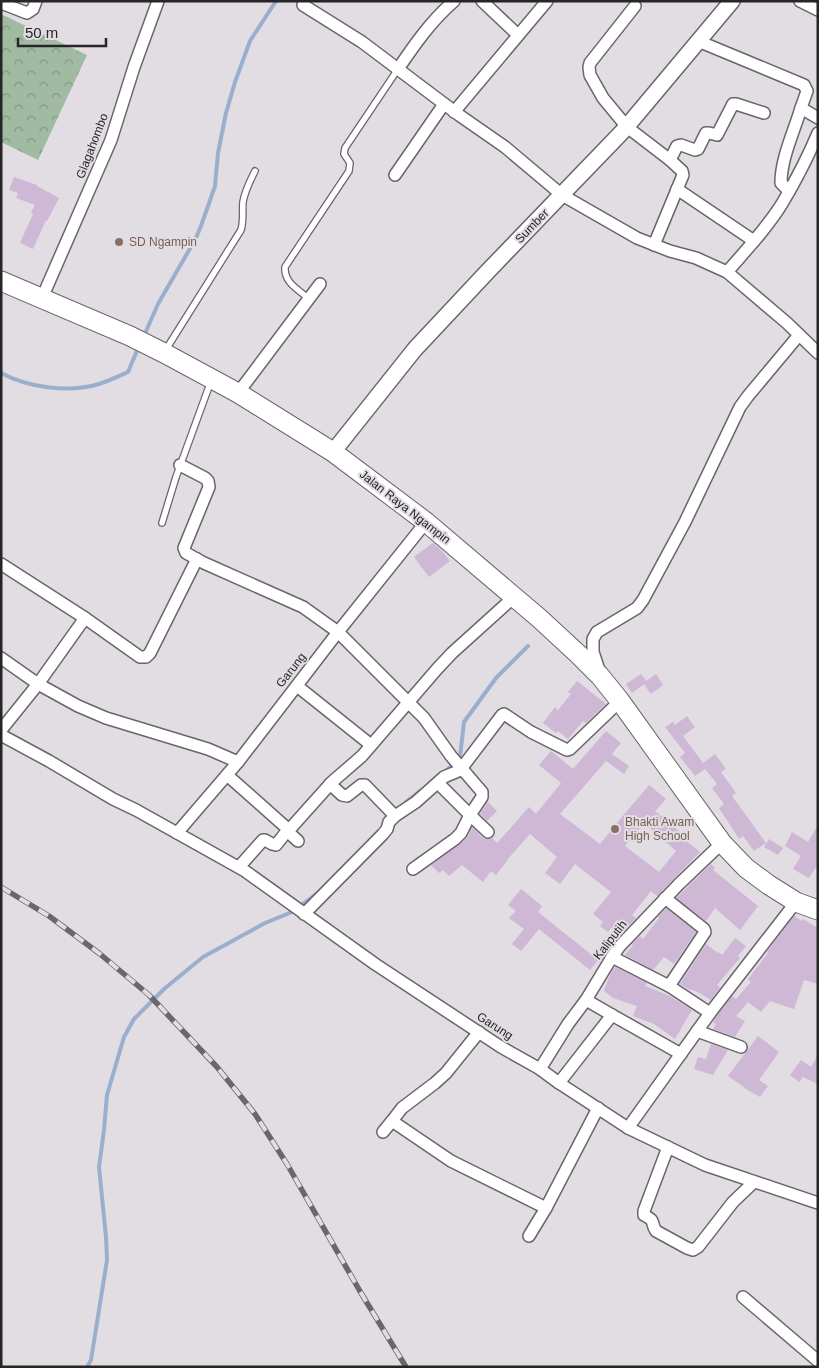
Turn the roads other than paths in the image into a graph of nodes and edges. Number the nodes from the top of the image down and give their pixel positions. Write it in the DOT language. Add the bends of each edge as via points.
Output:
graph roads {
  1 [pos="36,1"];
  2 [pos="158,1"];
  3 [pos="454,1"];
  4 [pos="482,1"];
  5 [pos="547,1"];
  6 [pos="732,1"];
  7 [pos="800,1"];
  8 [pos="1,3"];
  9 [pos="303,5"];
  10 [pos="635,6"];
  11 [pos="818,10"];
  12 [pos="518,35"];
  13 [pos="698,41"];
  14 [pos="398,69"];
  15 [pos="444,104"];
  16 [pos="801,108"];
  17 [pos="454,112"];
  18 [pos="764,113"];
  19 [pos="818,118"];
  20 [pos="627,127"];
  21 [pos="818,133"];
  22 [pos="670,160"];
  23 [pos="256,171"];
  24 [pos="395,175"];
  25 [pos="677,190"];
  26 [pos="789,191"];
  27 [pos="562,195"];
  28 [pos="754,241"];
  29 [pos="654,245"];
  30 [pos="727,272"];
  31 [pos="1,281"];
  32 [pos="320,284"];
  33 [pos="42,298"];
  34 [pos="309,299"];
  35 [pos="799,335"];
  36 [pos="157,349"];
  37 [pos="818,352"];
  38 [pos="212,379"];
  39 [pos="238,393"];
  40 [pos="334,452"];
  41 [pos="180,465"];
  42 [pos="426,522"];
  43 [pos="162,523"];
  44 [pos="197,559"];
  45 [pos="1,564"];
  46 [pos="514,597"];
  47 [pos="85,618"];
  48 [pos="338,632"];
  49 [pos="1,658"];
  50 [pos="600,676"];
  51 [pos="38,684"];
  52 [pos="297,686"];
  53 [pos="620,700"];
  54 [pos="408,701"];
  55 [pos="1,730"];
  56 [pos="1,735"];
  57 [pos="371,745"];
  58 [pos="238,762"];
  59 [pos="462,769"];
  60 [pos="227,775"];
  61 [pos="438,783"];
  62 [pos="330,784"];
  63 [pos="392,813"];
  64 [pos="470,815"];
  65 [pos="288,830"];
  66 [pos="488,832"];
  67 [pos="176,834"];
  68 [pos="298,841"];
  69 [pos="722,843"];
  70 [pos="239,867"];
  71 [pos="412,869"];
  72 [pos="665,898"];
  73 [pos="796,902"];
  74 [pos="818,910"];
  75 [pos="304,914"];
  76 [pos="612,957"];
  77 [pos="669,986"];
  78 [pos="586,1000"];
  79 [pos="710,1013"];
  80 [pos="612,1015"];
  81 [pos="697,1031"];
  82 [pos="479,1032"];
  83 [pos="741,1047"];
  84 [pos="681,1054"];
  85 [pos="540,1069"];
  86 [pos="559,1083"];
  87 [pos="598,1108"];
  88 [pos="392,1121"];
  89 [pos="628,1128"];
  90 [pos="382,1132"];
  91 [pos="668,1147"];
  92 [pos="754,1182"];
  93 [pos="818,1203"];
  94 [pos="546,1208"];
  95 [pos="529,1236"];
  96 [pos="743,1297"];
  97 [pos="818,1361"];
  1 -- 8 [label="street" via="27,14"];
  2 -- 33 [label="street, Glagahombo" via="111,140"];
  3 -- 14 [label="street" via="426,29"];
  4 -- 12 [label="street"];
  5 -- 12 [label="street"];
  6 -- 13 [label="street, Sumber"];
  7 -- 11 [label="street"];
  9 -- 14 [label="street"];
  10 -- 20 [label="street" via="588,67 603,98"];
  12 -- 17 [label="street"];
  13 -- 16 [label="street" via="804,85 807,90"];
  13 -- 20 [label="street, Sumber"];
  14 -- 15 [label="street"];
  14 -- 34 [label="lane" via="345,148 349,171 286,267 287,280"];
  15 -- 17 [label="street"];
  15 -- 24 [label="street"];
  16 -- 19 [label="street"];
  16 -- 26 [label="street" via="781,176 781,183"];
  17 -- 27 [label="street" via="505,146"];
  18 -- 22 [label="street" via="732,104 717,135 706,133 695,150 677,146"];
  20 -- 22 [label="street"];
  20 -- 27 [label="street, Sumber"];
  21 -- 26 [label="street"];
  22 -- 25 [label="street" via="683,175"];
  23 -- 36 [label="lane" via="246,191 241,230"];
  25 -- 28 [label="street"];
  25 -- 29 [label="street"];
  26 -- 28 [label="street"];
  27 -- 29 [label="street"];
  27 -- 40 [label="street, Sumber" via="415,349"];
  28 -- 30 [label="street"];
  29 -- 30 [label="street"];
  30 -- 35 [label="street"];
  31 -- 33 [label="main road, Jalan Raya Ngampin"];
  32 -- 34 [label="street"];
  33 -- 36 [label="main road, Jalan Raya Ngampin"];
  34 -- 39 [label="street"];
  35 -- 37 [label="street"];
  35 -- 50 [label="street" via="740,407 643,600 637,608 596,632 593,652"];
  36 -- 38 [label="main road, Jalan Raya Ngampin"];
  38 -- 39 [label="main road, Jalan Raya Ngampin"];
  38 -- 41 [label="lane"];
  39 -- 40 [label="main road, Jalan Raya Ngampin"];
  40 -- 42 [label="main road, Jalan Raya Ngampin"];
  41 -- 43 [label="lane"];
  41 -- 44 [label="street" via="208,481 209,487 184,548 186,553"];
  42 -- 46 [label="main road, Jalan Raya Ngampin"];
  42 -- 48 [label="street, Garung"];
  44 -- 47 [label="street" via="146,657 140,657"];
  44 -- 48 [label="street" via="303,607"];
  45 -- 47 [label="street"];
  46 -- 50 [label="main road, Jalan Raya Ngampin"];
  46 -- 54 [label="street" via="452,653"];
  47 -- 51 [label="street"];
  48 -- 52 [label="street, Garung"];
  48 -- 54 [label="street"];
  49 -- 51 [label="street"];
  50 -- 53 [label="main road, Jalan Raya Ngampin"];
  51 -- 55 [label="street"];
  51 -- 58 [label="street" via="106,718 195,745"];
  52 -- 57 [label="street"];
  52 -- 58 [label="street, Garung"];
  53 -- 59 [label="street" via="567,750 502,714"];
  53 -- 69 [label="main road, Jalan Raya Ngampin"];
  54 -- 57 [label="street"];
  54 -- 59 [label="street"];
  56 -- 67 [label="street, Garung"];
  57 -- 62 [label="street"];
  58 -- 60 [label="street, Garung"];
  59 -- 61 [label="street"];
  59 -- 64 [label="street" via="482,792"];
  60 -- 65 [label="street"];
  60 -- 67 [label="street, Garung"];
  61 -- 63 [label="street" via="416,802"];
  61 -- 64 [label="street"];
  62 -- 63 [label="street" via="342,796 365,785"];
  62 -- 65 [label="street"];
  63 -- 75 [label="street" via="383,834"];
  64 -- 66 [label="street"];
  64 -- 71 [label="street" via="455,840"];
  65 -- 68 [label="street"];
  65 -- 70 [label="street" via="276,845 263,840"];
  67 -- 70 [label="street, Garung"];
  69 -- 72 [label="street, Kaliputih"];
  69 -- 73 [label="main road, Jalan Raya Ngampin" via="746,868"];
  70 -- 75 [label="street, Garung"];
  72 -- 76 [label="street, Kaliputih"];
  72 -- 77 [label="street" via="705,932"];
  73 -- 74 [label="main road, Jalan Raya Ngampin"];
  73 -- 79 [label="street"];
  75 -- 82 [label="street, Garung"];
  76 -- 77 [label="street"];
  76 -- 78 [label="street, Kaliputih"];
  77 -- 79 [label="street"];
  78 -- 80 [label="street"];
  78 -- 85 [label="street, Kaliputih"];
  79 -- 81 [label="street"];
  80 -- 84 [label="street"];
  80 -- 86 [label="street"];
  81 -- 83 [label="street"];
  81 -- 84 [label="street"];
  82 -- 85 [label="street, Garung"];
  82 -- 88 [label="street" via="446,1073 402,1108"];
  84 -- 89 [label="street"];
  85 -- 86 [label="street, Garung"];
  86 -- 87 [label="street, Garung"];
  87 -- 89 [label="street, Garung"];
  87 -- 94 [label="street"];
  88 -- 90 [label="street"];
  88 -- 94 [label="street" via="451,1161"];
  89 -- 91 [label="street, Garung"];
  91 -- 92 [label="street, Garung" via="705,1165"];
  91 -- 92 [label="street" via="644,1215 654,1222 656,1231 687,1248 693,1250 698,1247 733,1202"];
  92 -- 93 [label="street, Garung"];
  94 -- 95 [label="street"];
  96 -- 97 [label="street"];
}
